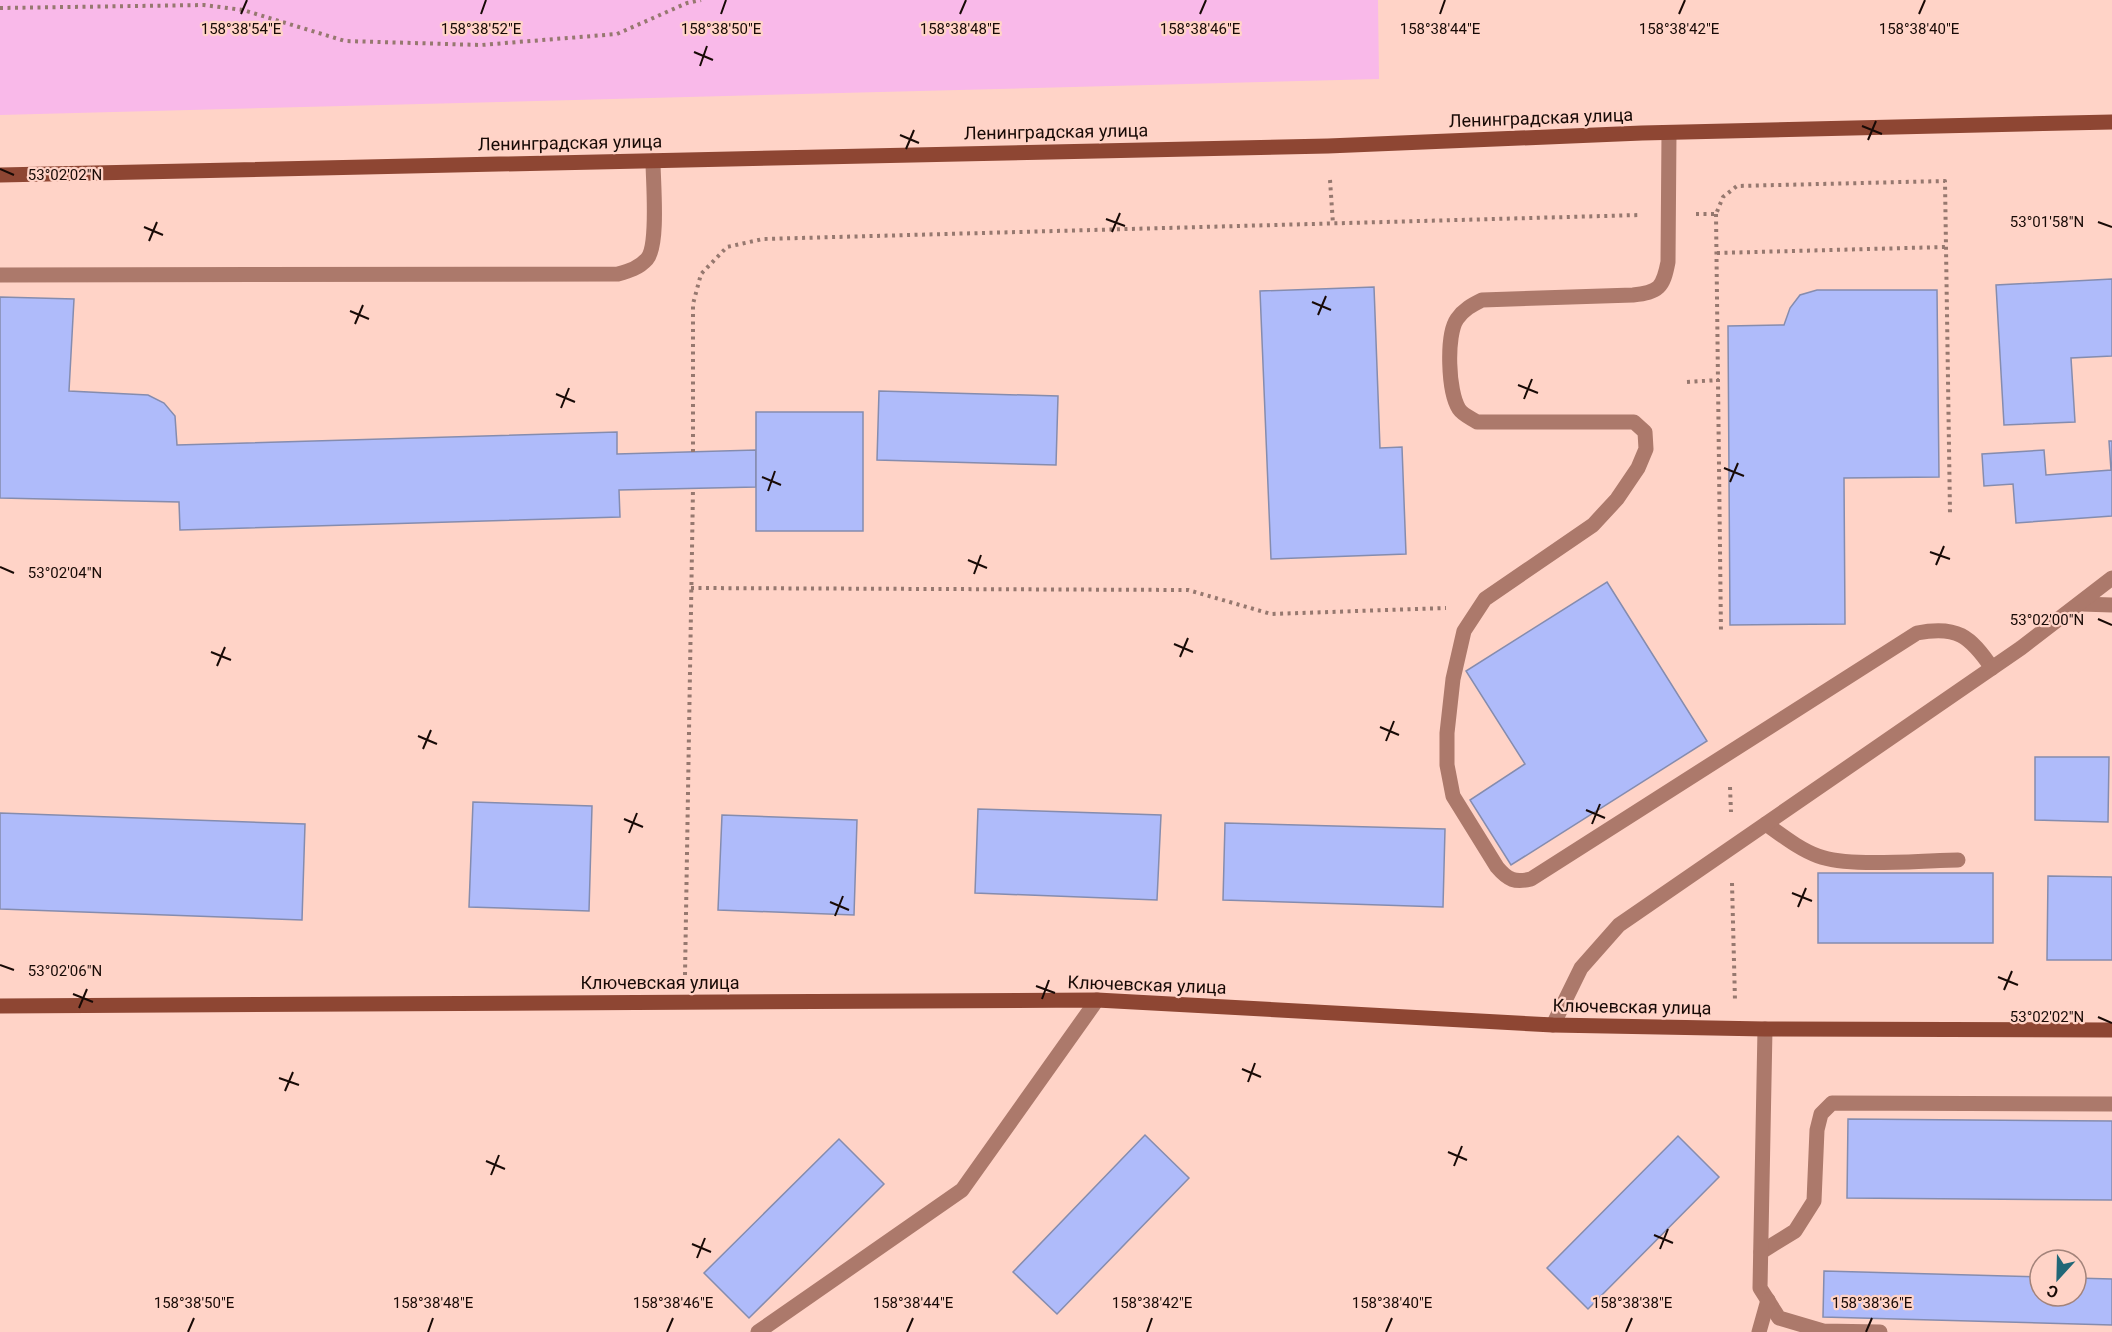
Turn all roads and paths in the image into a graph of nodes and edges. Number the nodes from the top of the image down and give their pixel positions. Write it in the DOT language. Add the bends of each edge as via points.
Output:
graph roads {
  1 [pos="701,0"];
  2 [pos="0,8"];
  3 [pos="2112,122"];
  4 [pos="1669,133"];
  5 [pos="654,161"];
  6 [pos="0,175"];
  7 [pos="1330,180"];
  8 [pos="1716,214"];
  9 [pos="1669,215"];
  10 [pos="1333,224"];
  11 [pos="1945,247"];
  12 [pos="1718,253"];
  13 [pos="0,275"];
  14 [pos="1719,380"];
  15 [pos="1687,382"];
  16 [pos="693,452"];
  17 [pos="693,489"];
  18 [pos="1950,513"];
  19 [pos="2112,578"];
  20 [pos="691,588"];
  21 [pos="2081,604"];
  22 [pos="2112,605"];
  23 [pos="1480,607"];
  24 [pos="1721,634"];
  25 [pos="1992,668"];
  26 [pos="1730,752"];
  27 [pos="1766,824"];
  28 [pos="1731,848"];
  29 [pos="1958,860"];
  30 [pos="1096,1000"];
  31 [pos="685,1002"];
  32 [pos="0,1006"];
  33 [pos="1553,1025"];
  34 [pos="1736,1029"];
  35 [pos="1765,1029"];
  36 [pos="2112,1030"];
  37 [pos="2112,1104"];
  38 [pos="1761,1252"];
  39 [pos="1768,1300"];
  40 [pos="758,1332"];
  41 [pos="1759,1332"];
  42 [pos="1880,1332"];
  1 -- 2 [label="path" via="617,34 481,45 345,41 243,10 204,5"];
  3 -- 4 [label="main road, Ленинградская улица"];
  4 -- 5 [label="main road, Ленинградская улица" via="1328,146"];
  4 -- 9 [label="street"];
  5 -- 6 [label="main road, Ленинградская улица"];
  5 -- 13 [label="street" via="653,242 648,258 635,269 618,274"];
  7 -- 10 [label="path"];
  8 -- 9 [label="path"];
  8 -- 11 [label="path" via="1723,196 1737,186 1945,181"];
  8 -- 12 [label="path"];
  9 -- 10 [label="path"];
  9 -- 23 [label="street" via="1665,278 1652,293 1482,300 1467,307 1455,320 1450,338 1452,396 1460,411 1477,422 1619,420 1634,422 1645,432 1646,449 1638,468 1593,525 1485,598"];
  10 -- 16 [label="path" via="764,239 727,247 701,274 693,304"];
  11 -- 12 [label="path"];
  11 -- 18 [label="path"];
  12 -- 14 [label="path"];
  14 -- 15 [label="path"];
  14 -- 24 [label="path"];
  17 -- 20 [label="path"];
  19 -- 21 [label="street"];
  20 -- 23 [label="path" via="1188,590 1271,614"];
  20 -- 31 [label="path"];
  21 -- 22 [label="street"];
  21 -- 25 [label="street"];
  23 -- 26 [label="street" via="1464,631 1453,679 1448,765 1454,796 1506,878 1518,882 1531,879"];
  25 -- 26 [label="street" via="1964,635 1940,628 1917,633"];
  25 -- 27 [label="street"];
  26 -- 28 [label="path"];
  27 -- 28 [label="street"];
  27 -- 29 [label="street" via="1820,857 1854,861"];
  28 -- 33 [label="street" via="1619,925 1581,968"];
  28 -- 34 [label="path"];
  30 -- 31 [label="main road, Ключевская улица"];
  30 -- 33 [label="main road, Ключевская улица"];
  30 -- 40 [label="street" via="962,1190"];
  31 -- 32 [label="main road, Ключевская улица"];
  33 -- 34 [label="main road, Ключевская улица"];
  34 -- 35 [label="main road, Ключевская улица"];
  35 -- 36 [label="main road, Ключевская улица"];
  35 -- 38 [label="street"];
  37 -- 38 [label="street" via="1832,1103 1821,1114 1817,1130 1814,1201 1795,1230"];
  38 -- 39 [label="street" via="1760,1288"];
  39 -- 41 [label="street"];
  39 -- 42 [label="street" via="1779,1318 1823,1331"];
}
